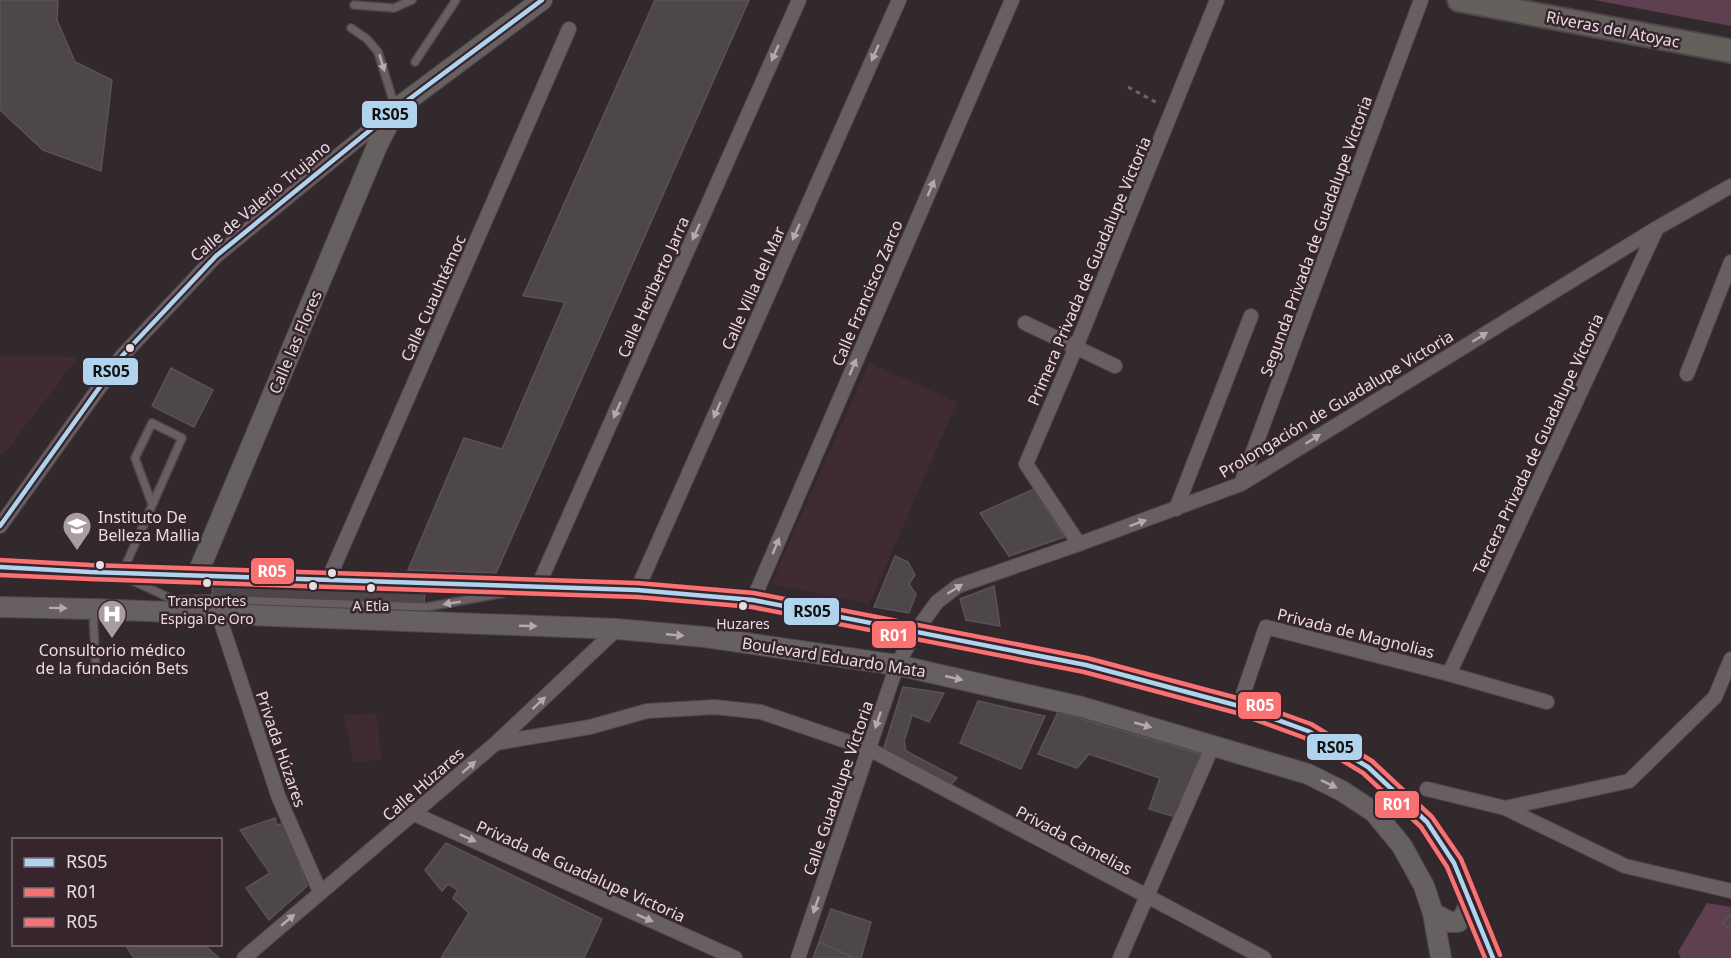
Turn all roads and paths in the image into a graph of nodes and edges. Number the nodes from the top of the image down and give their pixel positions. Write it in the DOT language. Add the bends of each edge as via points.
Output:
graph roads {
  1 [pos="411,0"];
  2 [pos="456,0"];
  3 [pos="542,0"];
  4 [pos="799,0"];
  5 [pos="899,0"];
  6 [pos="1012,0"];
  7 [pos="1217,0"];
  8 [pos="1421,0"];
  9 [pos="1459,0"];
  10 [pos="354,5"];
  11 [pos="351,28"];
  12 [pos="569,29"];
  13 [pos="1731,51"];
  14 [pos="415,62"];
  15 [pos="1128,87"];
  16 [pos="396,109"];
  17 [pos="1173,113"];
  18 [pos="1731,186"];
  19 [pos="1657,228"];
  20 [pos="1731,262"];
  21 [pos="1251,316"];
  22 [pos="1025,323"];
  23 [pos="1076,348"];
  24 [pos="1114,366"];
  25 [pos="1687,374"];
  26 [pos="1241,484"];
  27 [pos="152,504"];
  28 [pos="1176,509"];
  29 [pos="0,526"];
  30 [pos="1079,544"];
  31 [pos="0,567"];
  32 [pos="118,573"];
  33 [pos="197,575"];
  34 [pos="328,580"];
  35 [pos="534,586"];
  36 [pos="637,590"];
  37 [pos="753,600"];
  38 [pos="0,607"];
  39 [pos="93,609"];
  40 [pos="218,613"];
  41 [pos="617,629"];
  42 [pos="915,631"];
  43 [pos="1731,659"];
  44 [pos="897,665"];
  45 [pos="96,672"];
  46 [pos="1449,674"];
  47 [pos="1547,702"];
  48 [pos="1239,706"];
  49 [pos="496,743"];
  50 [pos="1213,745"];
  51 [pos="869,749"];
  52 [pos="1427,789"];
  53 [pos="1505,808"];
  54 [pos="414,814"];
  55 [pos="1731,891"];
  56 [pos="320,892"];
  57 [pos="1145,897"];
  58 [pos="1470,900"];
  59 [pos="1433,913"];
  60 [pos="243,958"];
  61 [pos="735,958"];
  62 [pos="798,958"];
  63 [pos="1120,958"];
  64 [pos="1264,958"];
  65 [pos="1441,958"];
  66 [pos="1493,958"];
  1 -- 10 [label="lane" via="394,8"];
  2 -- 14 [label="lane"];
  3 -- 16 [label="main road"];
  4 -- 35 [label="street, Calle Heriberto Jarra, one-way"];
  5 -- 36 [label="street, Calle Villa del Mar, one-way"];
  37 -- 6 [label="street, Calle Francisco Zarco, one-way"];
  7 -- 17 [label="street, Primera Privada de Guadalupe Victoria"];
  8 -- 26 [label="street, Segunda Privada de Guadalupe Victoria"];
  9 -- 13 [label="main road, Riveras del Atoyac"];
  11 -- 16 [label="lane, one-way" via="368,39 378,52"];
  12 -- 34 [label="street, Calle Cuauhtémoc"];
  15 -- 17 [label="path"];
  16 -- 29 [label="street, Calle de Valerio Trujano" via="216,256 122,356"];
  16 -- 33 [label="main road, Calle las Flores"];
  17 -- 23 [label="street, Primera Privada de Guadalupe Victoria"];
  18 -- 19 [label="street, Prolongación de Guadalupe Victoria"];
  26 -- 19 [label="street, Prolongación de Guadalupe Victoria, one-way"];
  19 -- 46 [label="street, Tercera Privada de Guadalupe Victoria"];
  20 -- 25 [label="street"];
  21 -- 28 [label="street"];
  22 -- 23 [label="street"];
  23 -- 24 [label="street"];
  23 -- 30 [label="street, Primera Privada de Guadalupe Victoria" via="1026,464"];
  26 -- 28 [label="street, Prolongación de Guadalupe Victoria"];
  27 -- 27 [label="lane" via="182,438 152,423 135,458"];
  27 -- 32 [label="lane"];
  30 -- 28 [label="street, Prolongación de Guadalupe Victoria, one-way"];
  42 -- 30 [label="street, Prolongación de Guadalupe Victoria, one-way" via="937,602 958,586"];
  31 -- 32 [label="main road"];
  32 -- 33 [label="main road"];
  35 -- 32 [label="lane, one-way" via="427,607 174,600"];
  33 -- 34 [label="main road"];
  34 -- 35 [label="main road"];
  35 -- 36 [label="main road"];
  36 -- 37 [label="main road"];
  37 -- 42 [label="main road"];
  38 -- 39 [label="main road, Boulevard Eduardo Mata, one-way"];
  39 -- 40 [label="main road, Boulevard Eduardo Mata"];
  39 -- 45 [label="lane"];
  40 -- 41 [label="main road, Boulevard Eduardo Mata, one-way"];
  40 -- 56 [label="street, Privada Húzares" via="279,798"];
  41 -- 44 [label="main road, Boulevard Eduardo Mata, one-way" via="705,637"];
  49 -- 41 [label="street, Calle Húzares, one-way"];
  42 -- 44 [label="street, Calle Guadalupe Victoria"];
  42 -- 48 [label="main road" via="1086,665"];
  43 -- 53 [label="street" via="1715,697 1629,781"];
  44 -- 50 [label="main road, Boulevard Eduardo Mata, one-way" via="1082,707"];
  44 -- 51 [label="street, Calle Guadalupe Victoria, one-way"];
  46 -- 47 [label="street"];
  46 -- 48 [label="street, Privada de Magnolias" via="1266,627"];
  48 -- 58 [label="main road" via="1308,731 1368,767 1427,822 1454,863"];
  49 -- 51 [label="street, Privada Camelias" via="590,727 647,711 715,707 761,712"];
  54 -- 49 [label="street, Calle Húzares, one-way"];
  50 -- 57 [label="street"];
  50 -- 59 [label="main road, Boulevard Eduardo Mata, one-way" via="1308,774 1374,812 1402,846 1424,886"];
  51 -- 57 [label="street, Privada Camelias"];
  51 -- 62 [label="street, Calle Guadalupe Victoria, one-way"];
  52 -- 53 [label="street"];
  53 -- 55 [label="street" via="1625,866"];
  54 -- 56 [label="street, Calle Húzares"];
  54 -- 61 [label="street, Privada de Guadalupe Victoria, one-way"];
  60 -- 56 [label="street, Calle Húzares, one-way"];
  57 -- 63 [label="street"];
  57 -- 64 [label="street, Privada Camelias"];
  58 -- 59 [label="main road" via="1458,922"];
  58 -- 66 [label="main road"];
  59 -- 65 [label="main road, Boulevard Eduardo Mata"];
}
